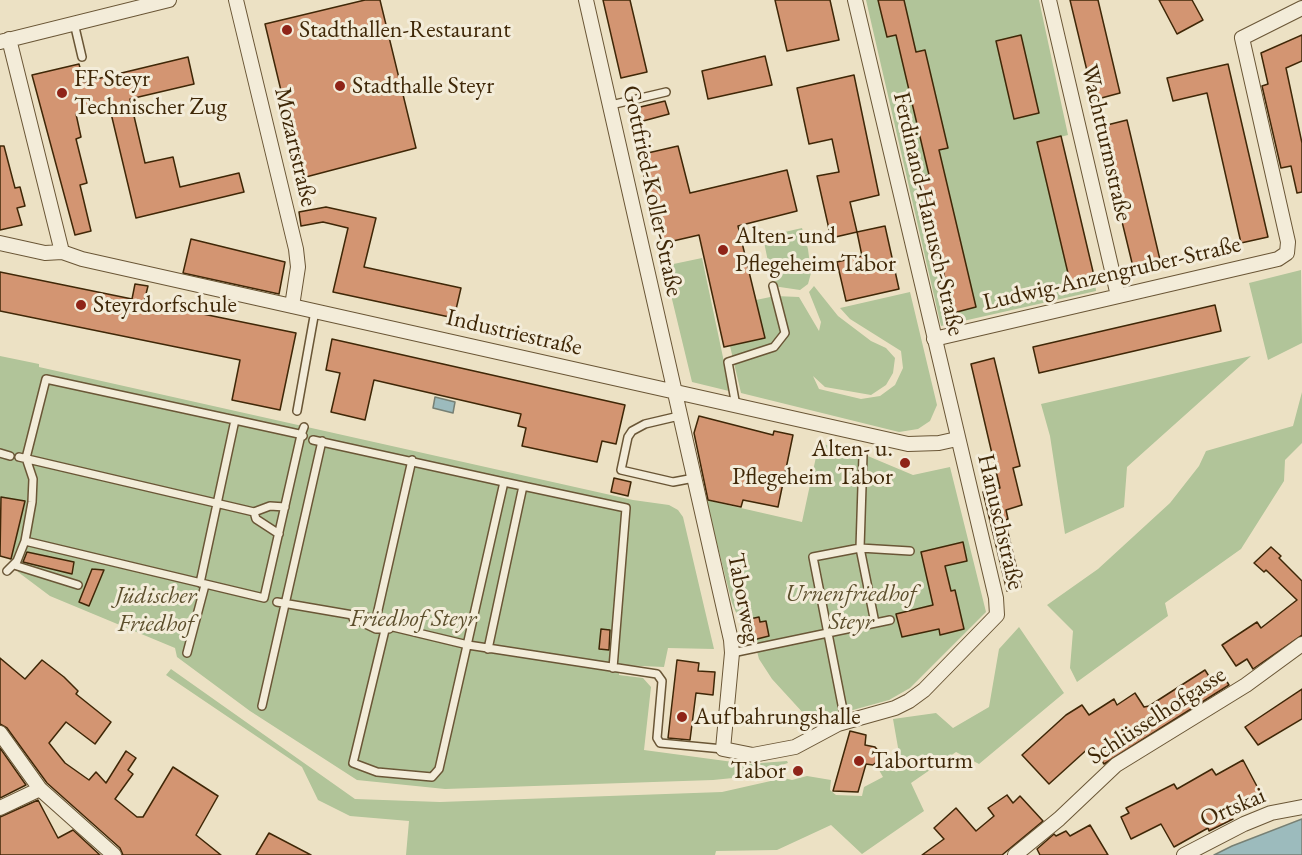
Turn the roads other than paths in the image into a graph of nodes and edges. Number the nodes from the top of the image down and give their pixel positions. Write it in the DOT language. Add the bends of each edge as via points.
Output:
graph roads {
  1 [pos="169,0"];
  2 [pos="236,0"];
  3 [pos="586,0"];
  4 [pos="855,0"];
  5 [pos="1049,0"];
  6 [pos="145,3"];
  7 [pos="1302,8"];
  8 [pos="74,23"];
  9 [pos="5,40"];
  10 [pos="82,57"];
  11 [pos="666,92"];
  12 [pos="611,105"];
  13 [pos="0,243"];
  14 [pos="62,252"];
  15 [pos="773,286"];
  16 [pos="1118,296"];
  17 [pos="292,306"];
  18 [pos="315,311"];
  19 [pos="934,339"];
  20 [pos="673,391"];
  21 [pos="736,406"];
  22 [pos="297,411"];
  23 [pos="679,416"];
  24 [pos="236,420"];
  25 [pos="957,439"];
  26 [pos="313,440"];
  27 [pos="322,441"];
  28 [pos="0,453"];
  29 [pos="863,455"];
  30 [pos="10,456"];
  31 [pos="22,458"];
  32 [pos="412,460"];
  33 [pos="694,478"];
  34 [pos="504,482"];
  35 [pos="523,486"];
  36 [pos="218,503"];
  37 [pos="285,507"];
  38 [pos="254,512"];
  39 [pos="279,534"];
  40 [pos="25,541"];
  41 [pos="860,548"];
  42 [pos="910,551"];
  43 [pos="202,584"];
  44 [pos="78,585"];
  45 [pos="277,602"];
  46 [pos="286,603"];
  47 [pos="350,617"];
  48 [pos="376,619"];
  49 [pos="890,620"];
  50 [pos="874,623"];
  51 [pos="389,629"];
  52 [pos="828,634"];
  53 [pos="1302,644"];
  54 [pos="468,645"];
  55 [pos="488,649"];
  56 [pos="187,653"];
  57 [pos="732,653"];
  58 [pos="613,668"];
  59 [pos="262,706"];
  60 [pos="843,710"];
  61 [pos="0,733"];
  62 [pos="723,749"];
  63 [pos="40,789"];
  64 [pos="1302,807"];
  65 [pos="0,808"];
  66 [pos="114,855"];
  67 [pos="1015,855"];
  68 [pos="1184,855"];
  1 -- 6 [label="street"];
  2 -- 17 [label="street, Mozartstraße" via="296,249 298,267"];
  3 -- 12 [label="street, Gottfried-Koller-Straße"];
  4 -- 19 [label="street, Ferdinand-Hanusch-Straße"];
  5 -- 16 [label="street, Wachtturmstraße"];
  6 -- 8 [label="street"];
  7 -- 16 [label="street, Ludwig-Anzengruber-Straße" via="1242,38 1288,242 1287,254"];
  8 -- 9 [label="street"];
  8 -- 10 [label="lane"];
  9 -- 14 [label="street"];
  11 -- 12 [label="lane"];
  12 -- 20 [label="street, Gottfried-Koller-Straße"];
  13 -- 14 [label="street, Industriestraße" via="45,253"];
  14 -- 17 [label="street, Industriestraße"];
  15 -- 21 [label="lane" via="785,333 774,347 728,362"];
  16 -- 19 [label="street, Ludwig-Anzengruber-Straße"];
  17 -- 18 [label="street, Industriestraße"];
  18 -- 20 [label="street, Industriestraße"];
  18 -- 22 [label="lane"];
  19 -- 25 [label="street, Ferdinand-Hanusch-Straße"];
  20 -- 21 [label="street, Industriestraße"];
  20 -- 23 [label="street, Taborweg"];
  21 -- 25 [label="street, Industriestraße" via="908,444"];
  23 -- 33 [label="street, Taborweg"];
  23 -- 33 [label="lane" via="632,431 621,470 673,482"];
  24 -- 31 [label="lane" via="46,379"];
  24 -- 36 [label="lane"];
  24 -- 37 [label="lane" via="302,432"];
  25 -- 62 [label="street, Hanuschstraße" via="997,615 909,701 853,719 778,752 753,755"];
  26 -- 27 [label="lane"];
  27 -- 32 [label="lane"];
  27 -- 46 [label="lane"];
  28 -- 30 [label="lane"];
  29 -- 41 [label="lane"];
  31 -- 36 [label="lane"];
  31 -- 40 [label="lane" via="33,478"];
  32 -- 34 [label="lane"];
  32 -- 48 [label="lane"];
  33 -- 57 [label="street, Taborweg"];
  34 -- 35 [label="lane"];
  34 -- 54 [label="lane"];
  35 -- 55 [label="lane"];
  35 -- 58 [label="lane" via="626,508"];
  36 -- 38 [label="lane"];
  36 -- 43 [label="lane"];
  37 -- 38 [label="lane" via="270,506"];
  37 -- 39 [label="lane"];
  38 -- 39 [label="lane" via="256,519"];
  39 -- 43 [label="lane" via="264,598"];
  40 -- 43 [label="lane"];
  40 -- 44 [label="lane" via="11,568"];
  41 -- 42 [label="lane"];
  41 -- 50 [label="lane"];
  41 -- 52 [label="lane" via="813,557"];
  43 -- 56 [label="lane"];
  45 -- 46 [label="lane"];
  46 -- 47 [label="lane"];
  46 -- 59 [label="lane"];
  47 -- 48 [label="lane"];
  47 -- 51 [label="lane" via="365,625"];
  48 -- 51 [label="lane"];
  49 -- 50 [label="lane"];
  50 -- 52 [label="lane"];
  51 -- 54 [label="lane"];
  51 -- 54 [label="lane" via="353,763 377,772 432,777 439,769"];
  52 -- 57 [label="lane"];
  52 -- 60 [label="lane"];
  53 -- 67 [label="street, Schlüsselhofgasse" via="1246,685 1116,765"];
  54 -- 55 [label="lane"];
  55 -- 58 [label="lane"];
  57 -- 62 [label="street, Taborweg"];
  58 -- 62 [label="lane" via="661,676 657,738 660,744"];
  61 -- 63 [label="street"];
  63 -- 65 [label="street"];
  63 -- 66 [label="street"];
  64 -- 68 [label="street, Ortskai" via="1271,813"];
}
